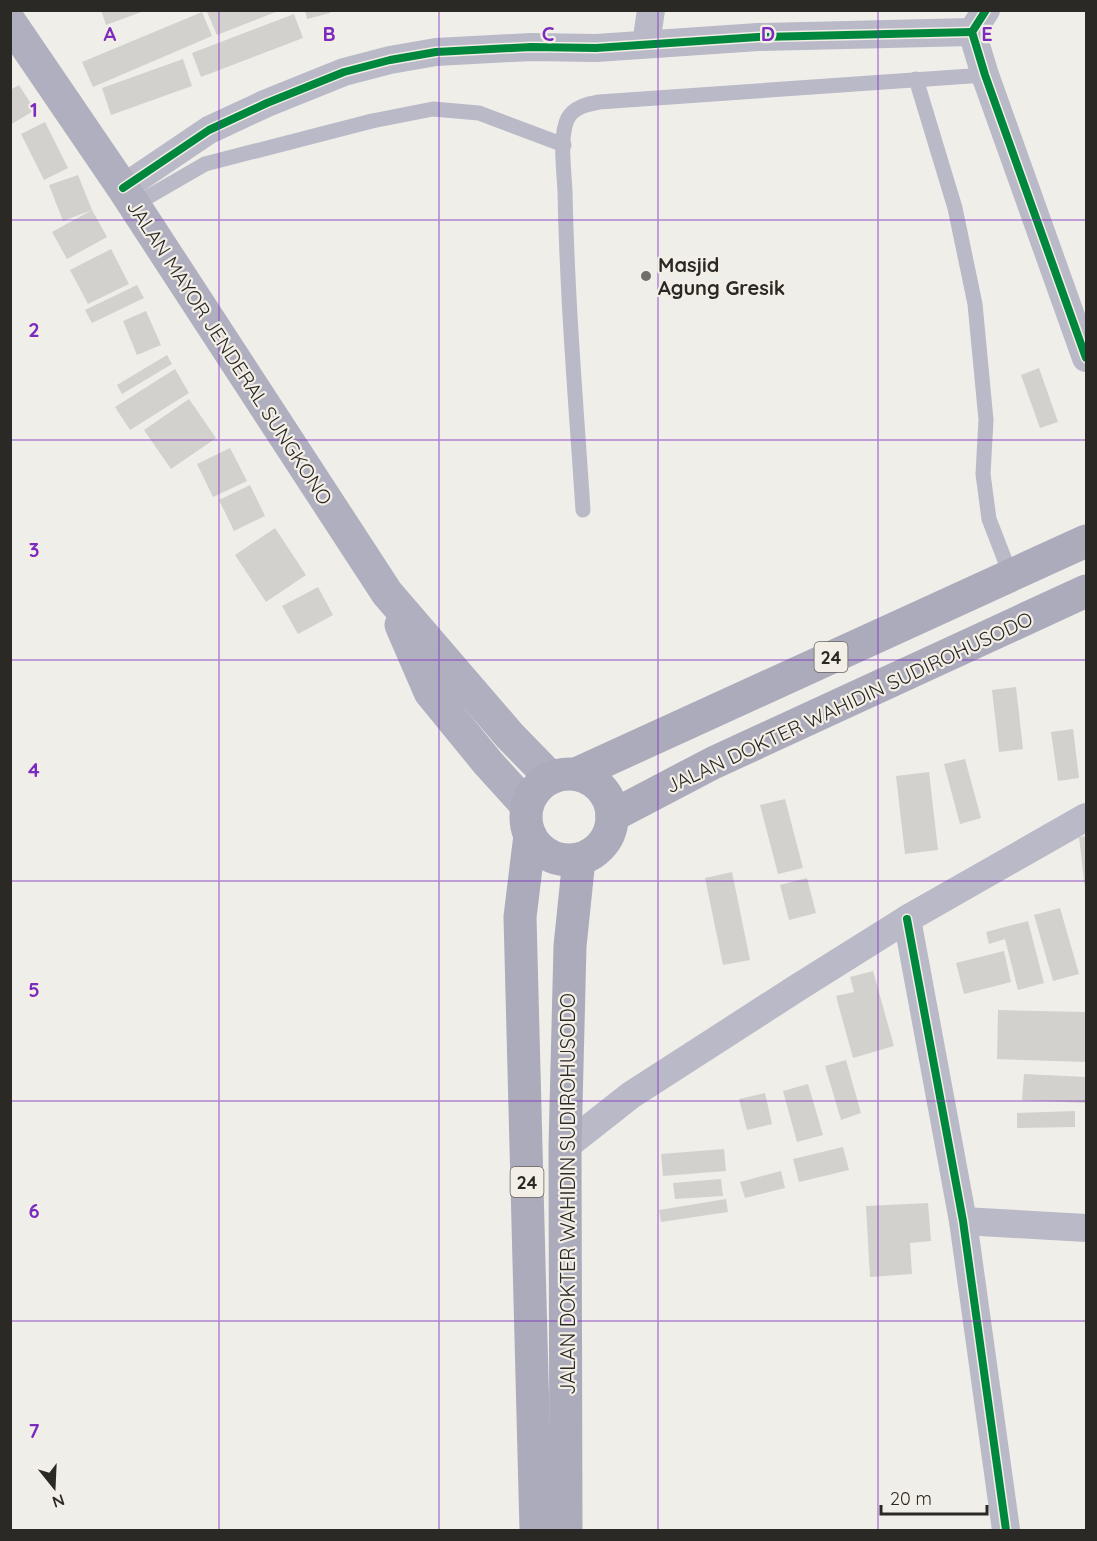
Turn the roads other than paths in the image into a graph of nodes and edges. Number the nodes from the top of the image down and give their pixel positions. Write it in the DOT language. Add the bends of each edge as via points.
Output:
graph roads {
  1 [pos="651,10"];
  2 [pos="979,21"];
  3 [pos="10,22"];
  4 [pos="646,44"];
  5 [pos="985,75"];
  6 [pos="916,79"];
  7 [pos="564,145"];
  8 [pos="128,196"];
  9 [pos="1086,358"];
  10 [pos="583,510"];
  11 [pos="1086,541"];
  12 [pos="1011,576"];
  13 [pos="1086,591"];
  14 [pos="387,593"];
  15 [pos="563,776"];
  16 [pos="612,816"];
  17 [pos="1086,817"];
  18 [pos="528,820"];
  19 [pos="579,859"];
  20 [pos="908,919"];
  21 [pos="565,1147"];
  22 [pos="963,1221"];
  23 [pos="1086,1228"];
  24 [pos="536,1530"];
  25 [pos="566,1530"];
  26 [pos="1006,1530"];
  1 -- 4 [label="street"];
  2 -- 4 [label="street"];
  2 -- 5 [label="street"];
  3 -- 8 [label="main road, JALAN MAYOR JENDERAL SUNGKONO"];
  4 -- 8 [label="street" via="436,52 355,69 209,130"];
  5 -- 6 [label="lane"];
  5 -- 9 [label="street"];
  6 -- 7 [label="lane" via="588,104 577,108 567,120"];
  6 -- 12 [label="lane" via="955,208 975,304 986,420 983,474 989,519"];
  7 -- 8 [label="lane" via="479,113 433,109 205,164"];
  7 -- 10 [label="lane" via="566,244"];
  8 -- 14 [label="main road, JALAN MAYOR JENDERAL SUNGKONO"];
  11 -- 12 [label="highway, 24"];
  12 -- 15 [label="highway, 24"];
  13 -- 16 [label="highway, JALAN DOKTER WAHIDIN SUDIROHUSODO / 24" via="713,763"];
  14 -- 15 [label="main road, JALAN MAYOR JENDERAL SUNGKONO" via="502,727"];
  14 -- 18 [label="main road, JALAN MAYOR JENDERAL SUNGKONO" via="430,692"];
  15 -- 16 [label="highway" via="592,780 609,799"];
  15 -- 18 [label="highway, 24" via="536,789"];
  16 -- 19 [label="highway" via="606,840"];
  17 -- 20 [label="street"];
  18 -- 19 [label="highway" via="534,842 546,853 562,859"];
  18 -- 24 [label="highway, JALAN DOKTER WAHIDIN SUDIROHUSODO / 24" via="520,917"];
  19 -- 21 [label="highway, JALAN DOKTER WAHIDIN SUDIROHUSODO / 24" via="570,946"];
  20 -- 21 [label="street" via="631,1095"];
  20 -- 22 [label="street"];
  21 -- 25 [label="highway, JALAN DOKTER WAHIDIN SUDIROHUSODO / 24"];
  22 -- 23 [label="street"];
  22 -- 26 [label="street"];
}
